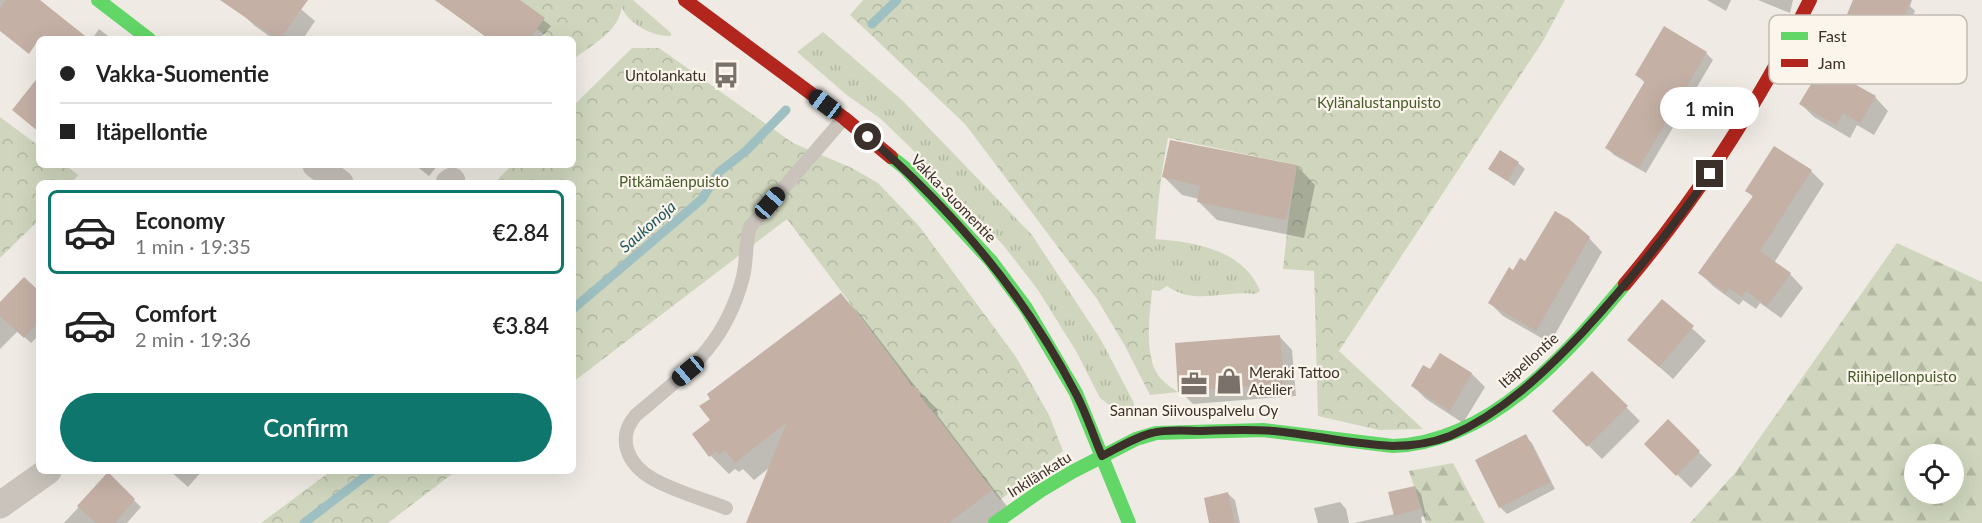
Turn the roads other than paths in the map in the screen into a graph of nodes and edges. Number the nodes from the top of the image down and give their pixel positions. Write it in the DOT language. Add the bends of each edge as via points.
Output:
graph roads {
  1 [pos="98,0"];
  2 [pos="1810,0"];
  3 [pos="698,4"];
  4 [pos="1802,15"];
  5 [pos="145,36"];
  6 [pos="1769,80"];
  7 [pos="844,118"];
  8 [pos="320,168"];
  9 [pos="336,180"];
  10 [pos="1102,456"];
  11 [pos="44,474"];
  12 [pos="0,505"];
  13 [pos="726,508"];
  14 [pos="995,523"];
  15 [pos="1129,523"];
  1 -- 5 [label="street"];
  2 -- 4 [label="street, Itäpellontie"];
  3 -- 7 [label="street, Vakka-Suomentie"];
  6 -- 10 [label="street, Itäpellontie" via="1675,224 1611,302 1534,380 1486,416 1449,436 1411,445 1272,431 1183,431 1152,433"];
  7 -- 10 [label="street, Vakka-Suomentie" via="905,168 991,261 1026,308 1076,393"];
  7 -- 13 [label="lane" via="750,227 743,276 724,326 709,350 636,415 625,432 624,444 629,454 652,479"];
  8 -- 9 [label="street"];
  10 -- 14 [label="street, Inkilänkatu" via="1055,480"];
  10 -- 15 [label="street, Vakka-Suomentie"];
  11 -- 12 [label="street"];
}
